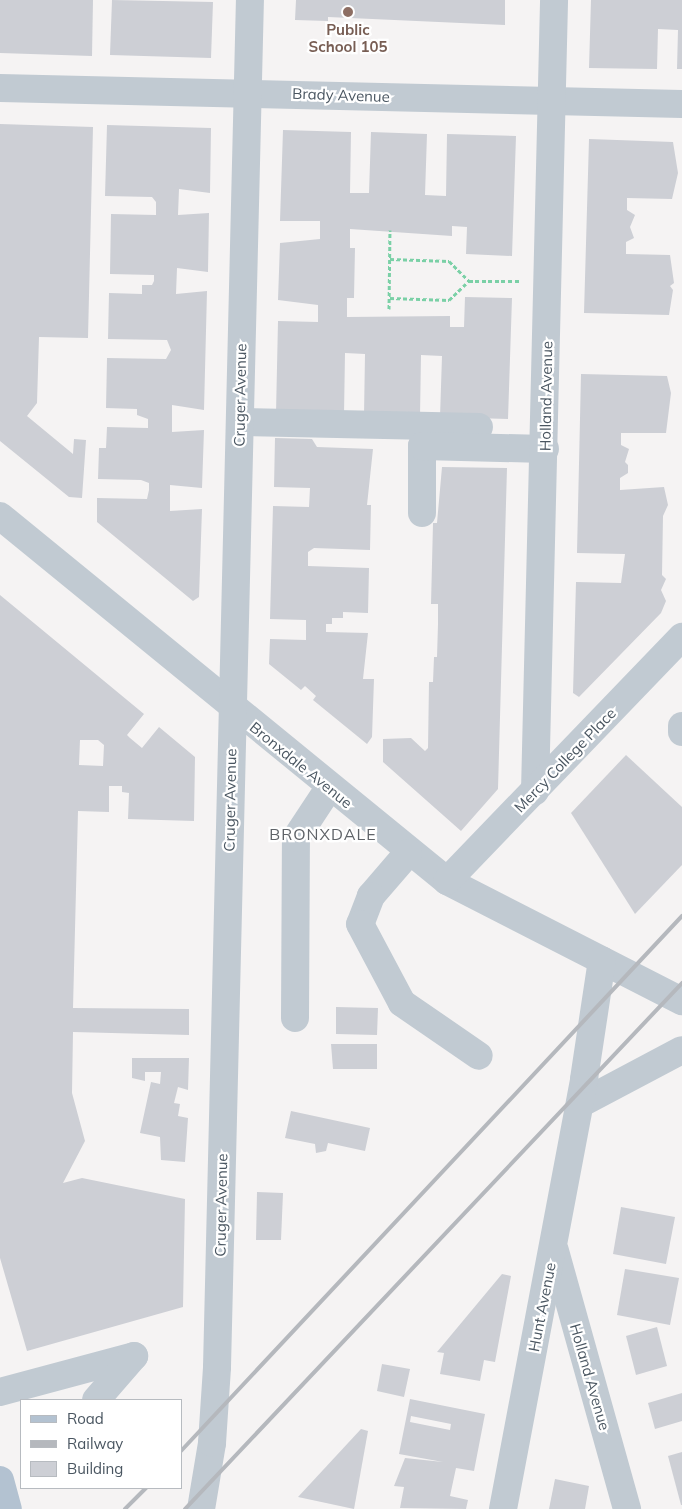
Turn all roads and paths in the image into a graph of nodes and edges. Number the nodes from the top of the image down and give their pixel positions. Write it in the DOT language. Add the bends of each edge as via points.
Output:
graph roads {
  1 [pos="250,0"];
  2 [pos="554,0"];
  3 [pos="0,88"];
  4 [pos="248,93"];
  5 [pos="552,101"];
  6 [pos="682,104"];
  7 [pos="390,230"];
  8 [pos="390,259"];
  9 [pos="469,281"];
  10 [pos="548,282"];
  11 [pos="390,298"];
  12 [pos="389,309"];
  13 [pos="240,422"];
  14 [pos="479,427"];
  15 [pos="545,449"];
  16 [pos="422,513"];
  17 [pos="0,516"];
  18 [pos="682,637"];
  19 [pos="232,709"];
  20 [pos="682,726"];
  21 [pos="682,732"];
  22 [pos="329,788"];
  23 [pos="535,791"];
  24 [pos="408,853"];
  25 [pos="447,882"];
  26 [pos="602,960"];
  27 [pos="682,1001"];
  28 [pos="295,1018"];
  29 [pos="682,1050"];
  30 [pos="479,1056"];
  31 [pos="580,1104"];
  32 [pos="554,1245"];
  33 [pos="0,1392"];
  34 [pos="97,1399"];
  35 [pos="0,1480"];
  36 [pos="8,1509"];
  37 [pos="201,1509"];
  38 [pos="503,1509"];
  39 [pos="627,1509"];
  1 -- 4 [label="street, Cruger Avenue"];
  2 -- 5 [label="street, Holland Avenue"];
  3 -- 4 [label="street, Brady Avenue"];
  4 -- 5 [label="street, Brady Avenue"];
  4 -- 13 [label="street, Cruger Avenue"];
  5 -- 6 [label="street, Brady Avenue"];
  5 -- 10 [label="street, Holland Avenue"];
  7 -- 8 [label="path"];
  8 -- 9 [label="path" via="449,261"];
  8 -- 11 [label="path"];
  9 -- 10 [label="path"];
  9 -- 11 [label="path" via="449,300"];
  10 -- 15 [label="street, Holland Avenue"];
  11 -- 12 [label="path"];
  13 -- 14 [label="street"];
  13 -- 19 [label="street, Cruger Avenue"];
  15 -- 16 [label="street" via="422,446"];
  15 -- 23 [label="street, Holland Avenue"];
  17 -- 19 [label="street, Bronxdale Avenue"];
  18 -- 23 [label="street, Mercy College Place"];
  19 -- 22 [label="street, Bronxdale Avenue"];
  19 -- 37 [label="street, Cruger Avenue" via="217,1367 212,1443"];
  20 -- 21 [label="street"];
  22 -- 24 [label="street, Bronxdale Avenue"];
  22 -- 28 [label="street" via="296,838"];
  23 -- 25 [label="street, Mercy College Place"];
  24 -- 25 [label="street, Bronxdale Avenue"];
  24 -- 30 [label="street" via="371,896 360,924 402,1003"];
  25 -- 26 [label="street, Bronxdale Avenue"];
  26 -- 27 [label="street, Bronxdale Avenue"];
  26 -- 31 [label="street, Hunt Avenue"];
  29 -- 31 [label="street"];
  31 -- 32 [label="street, Hunt Avenue"];
  32 -- 38 [label="street, Hunt Avenue"];
  32 -- 39 [label="street, Holland Avenue"];
  33 -- 34 [label="street" via="134,1356"];
  35 -- 36 [label="main road"];
}
